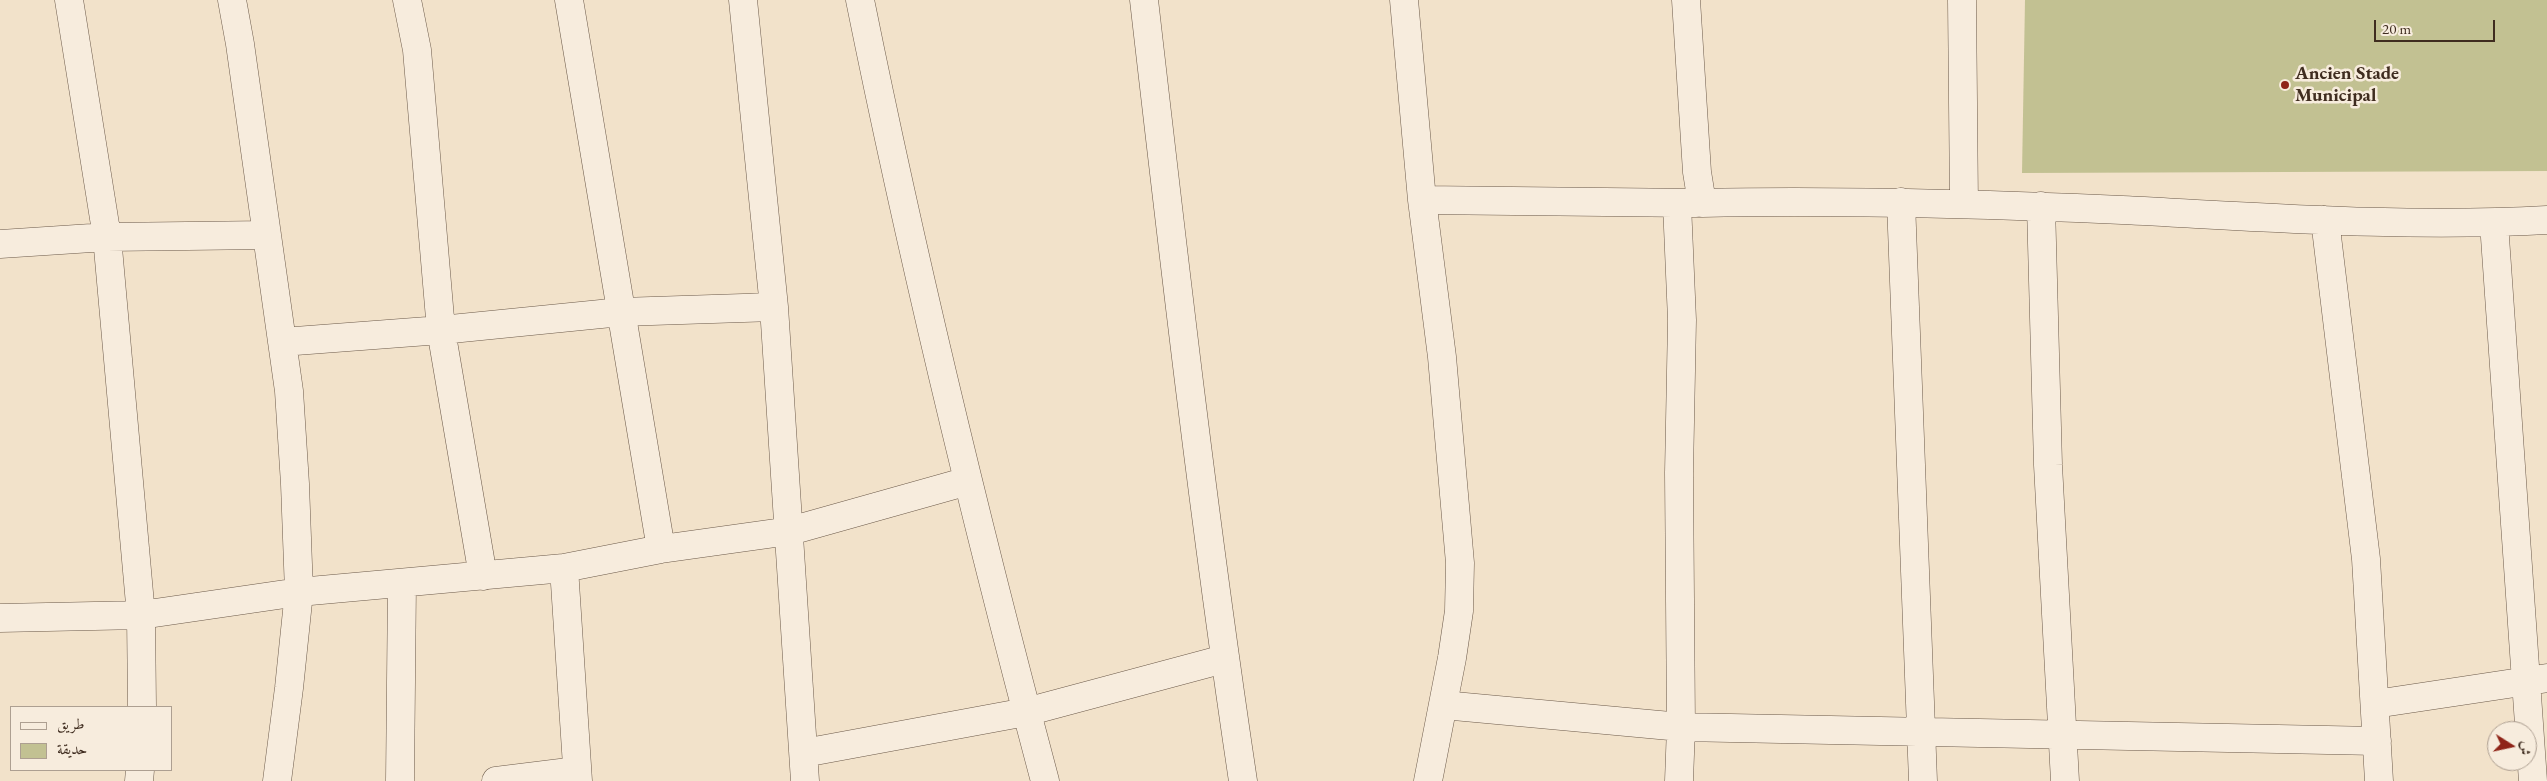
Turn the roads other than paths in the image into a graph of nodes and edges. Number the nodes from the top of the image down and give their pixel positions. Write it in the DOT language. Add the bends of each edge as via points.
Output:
graph roads {
  1 [pos="69,0"];
  2 [pos="232,0"];
  3 [pos="408,0"];
  4 [pos="569,0"];
  5 [pos="743,0"];
  6 [pos="860,0"];
  7 [pos="1144,0"];
  8 [pos="1404,0"];
  9 [pos="1686,0"];
  10 [pos="1962,0"];
  11 [pos="1422,200"];
  12 [pos="1901,202"];
  13 [pos="1689,203"];
  14 [pos="1964,204"];
  15 [pos="2041,206"];
  16 [pos="2325,220"];
  17 [pos="2547,220"];
  18 [pos="2494,223"];
  19 [pos="267,235"];
  20 [pos="107,237"];
  21 [pos="0,244"];
  22 [pos="774,307"];
  23 [pos="621,312"];
  24 [pos="442,330"];
  25 [pos="282,342"];
  26 [pos="968,481"];
  27 [pos="790,531"];
  28 [pos="661,549"];
  29 [pos="564,568"];
  30 [pos="483,576"];
  31 [pos="402,583"];
  32 [pos="299,592"];
  33 [pos="141,615"];
  34 [pos="0,618"];
  35 [pos="1224,659"];
  36 [pos="2537,680"];
  37 [pos="2375,704"];
  38 [pos="1443,705"];
  39 [pos="142,706"];
  40 [pos="1026,712"];
  41 [pos="1682,727"];
  42 [pos="1921,731"];
  43 [pos="2064,734"];
  44 [pos="2377,741"];
  45 [pos="804,753"];
  46 [pos="578,776"];
  47 [pos="277,781"];
  48 [pos="400,781"];
  49 [pos="496,781"];
  50 [pos="805,781"];
  51 [pos="1045,781"];
  52 [pos="1243,781"];
  53 [pos="1428,781"];
  54 [pos="1679,781"];
  55 [pos="1924,781"];
  56 [pos="2065,781"];
  57 [pos="2379,781"];
  58 [pos="2532,781"];
  1 -- 20 [label="street"];
  2 -- 19 [label="street"];
  3 -- 24 [label="street" via="417,50"];
  4 -- 23 [label="street"];
  5 -- 22 [label="street"];
  6 -- 26 [label="street"];
  7 -- 35 [label="street"];
  8 -- 11 [label="street"];
  9 -- 13 [label="street" via="1697,172"];
  10 -- 14 [label="street"];
  11 -- 13 [label="street"];
  11 -- 38 [label="street" via="1442,358 1460,563 1459,611"];
  12 -- 13 [label="street"];
  12 -- 14 [label="street"];
  12 -- 42 [label="street"];
  13 -- 41 [label="street" via="1682,320 1679,473"];
  14 -- 15 [label="street"];
  15 -- 16 [label="street"];
  15 -- 43 [label="street" via="2048,465"];
  16 -- 18 [label="street"];
  16 -- 37 [label="street" via="2366,559"];
  17 -- 18 [label="street"];
  18 -- 36 [label="street"];
  19 -- 20 [label="street"];
  19 -- 25 [label="street"];
  20 -- 21 [label="street"];
  20 -- 33 [label="street"];
  22 -- 23 [label="street"];
  22 -- 27 [label="street"];
  23 -- 24 [label="street"];
  23 -- 28 [label="street"];
  24 -- 25 [label="street"];
  24 -- 30 [label="street"];
  25 -- 32 [label="street" via="289,390"];
  26 -- 27 [label="street"];
  26 -- 40 [label="street"];
  27 -- 28 [label="street"];
  27 -- 45 [label="street"];
  28 -- 29 [label="street"];
  29 -- 30 [label="street"];
  29 -- 46 [label="street"];
  30 -- 31 [label="street"];
  31 -- 32 [label="street"];
  31 -- 48 [label="street"];
  32 -- 33 [label="street"];
  32 -- 47 [label="street"];
  33 -- 34 [label="street"];
  33 -- 39 [label="street"];
  35 -- 40 [label="street"];
  35 -- 52 [label="street"];
  36 -- 37 [label="street"];
  36 -- 58 [label="street"];
  37 -- 44 [label="street"];
  38 -- 41 [label="street"];
  38 -- 53 [label="street"];
  40 -- 45 [label="street"];
  40 -- 51 [label="street"];
  41 -- 42 [label="street"];
  41 -- 54 [label="street"];
  42 -- 43 [label="street"];
  42 -- 55 [label="street"];
  43 -- 44 [label="street"];
  43 -- 56 [label="street"];
  44 -- 57 [label="street"];
  45 -- 50 [label="street"];
  46 -- 49 [label="street"];
}
